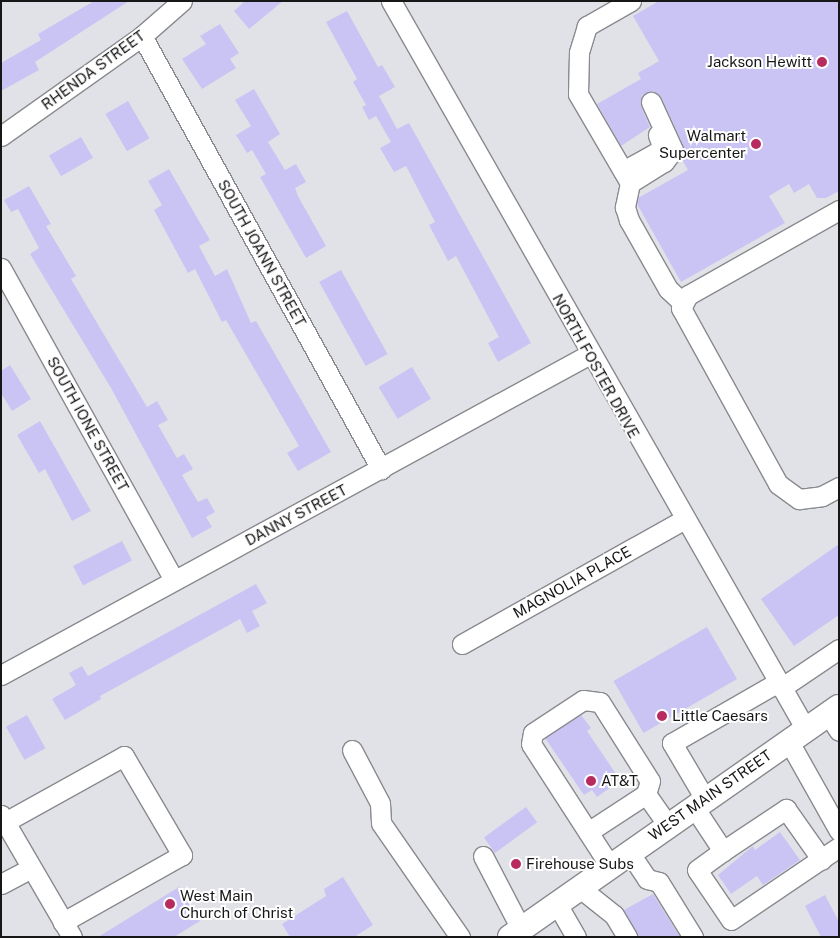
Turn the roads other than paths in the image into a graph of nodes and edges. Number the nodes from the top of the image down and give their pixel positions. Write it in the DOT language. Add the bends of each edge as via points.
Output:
graph roads {
  1 [pos="182,1"];
  2 [pos="391,1"];
  3 [pos="631,1"];
  4 [pos="142,36"];
  5 [pos="646,104"];
  6 [pos="1,136"];
  7 [pos="626,177"];
  8 [pos="839,210"];
  9 [pos="1,268"];
  10 [pos="684,303"];
  11 [pos="590,354"];
  12 [pos="381,469"];
  13 [pos="839,487"];
  14 [pos="683,520"];
  15 [pos="174,580"];
  16 [pos="462,644"];
  17 [pos="839,649"];
  18 [pos="1,675"];
  19 [pos="779,685"];
  20 [pos="835,717"];
  21 [pos="797,734"];
  22 [pos="352,750"];
  23 [pos="646,794"];
  24 [pos="699,803"];
  25 [pos="3,819"];
  26 [pos="668,825"];
  27 [pos="839,831"];
  28 [pos="588,832"];
  29 [pos="839,847"];
  30 [pos="723,851"];
  31 [pos="629,852"];
  32 [pos="483,856"];
  33 [pos="822,860"];
  34 [pos="610,866"];
  35 [pos="31,868"];
  36 [pos="1,884"];
  37 [pos="580,888"];
  38 [pos="558,904"];
  39 [pos="68,929"];
  40 [pos="515,934"];
  41 [pos="460,937"];
  42 [pos="576,937"];
  43 [pos="627,937"];
  44 [pos="693,937"];
  1 -- 4 [label="street, RHENDA STREET"];
  2 -- 11 [label="street, NORTH FOSTER DRIVE"];
  3 -- 7 [label="street" via="588,26 579,53 578,94"];
  4 -- 6 [label="street, RHENDA STREET"];
  4 -- 12 [label="street, SOUTH JOANN STREET"];
  5 -- 7 [label="street" via="662,146"];
  7 -- 10 [label="street" via="625,207 629,220 668,289"];
  8 -- 10 [label="street" via="688,295"];
  9 -- 15 [label="street, SOUTH IONE STREET"];
  10 -- 13 [label="street" via="680,308 778,484 799,499 822,496"];
  11 -- 12 [label="street, DANNY STREET"];
  11 -- 14 [label="street, NORTH FOSTER DRIVE"];
  12 -- 15 [label="street, DANNY STREET"];
  14 -- 16 [label="street, MAGNOLIA PLACE"];
  14 -- 19 [label="street, NORTH FOSTER DRIVE"];
  15 -- 18 [label="street, DANNY STREET"];
  17 -- 19 [label="street"];
  19 -- 21 [label="street, NORTH FOSTER DRIVE"];
  19 -- 24 [label="street" via="672,743"];
  20 -- 21 [label="main road, WEST MAIN STREET"];
  21 -- 24 [label="main road, WEST MAIN STREET"];
  21 -- 27 [label="street, NORTH FOSTER DRIVE"];
  22 -- 41 [label="street" via="380,803 381,823"];
  23 -- 26 [label="street"];
  23 -- 28 [label="street"];
  23 -- 28 [label="street" via="650,781 600,702 583,700 533,733 531,744"];
  24 -- 26 [label="main road, WEST MAIN STREET"];
  24 -- 30 [label="street"];
  25 -- 35 [label="street"];
  25 -- 39 [label="street" via="124,756 182,855"];
  26 -- 31 [label="main road, WEST MAIN STREET"];
  28 -- 34 [label="street"];
  29 -- 33 [label="street"];
  30 -- 33 [label="street" via="786,809"];
  30 -- 33 [label="street" via="696,870 731,920"];
  31 -- 34 [label="main road, WEST MAIN STREET"];
  31 -- 44 [label="street" via="647,879 659,882"];
  32 -- 40 [label="street"];
  34 -- 37 [label="main road, WEST MAIN STREET"];
  35 -- 36 [label="street"];
  35 -- 39 [label="street"];
  37 -- 38 [label="main road, WEST MAIN STREET"];
  37 -- 43 [label="street" via="614,915"];
  38 -- 40 [label="main road, WEST MAIN STREET"];
  38 -- 42 [label="street"];
}
